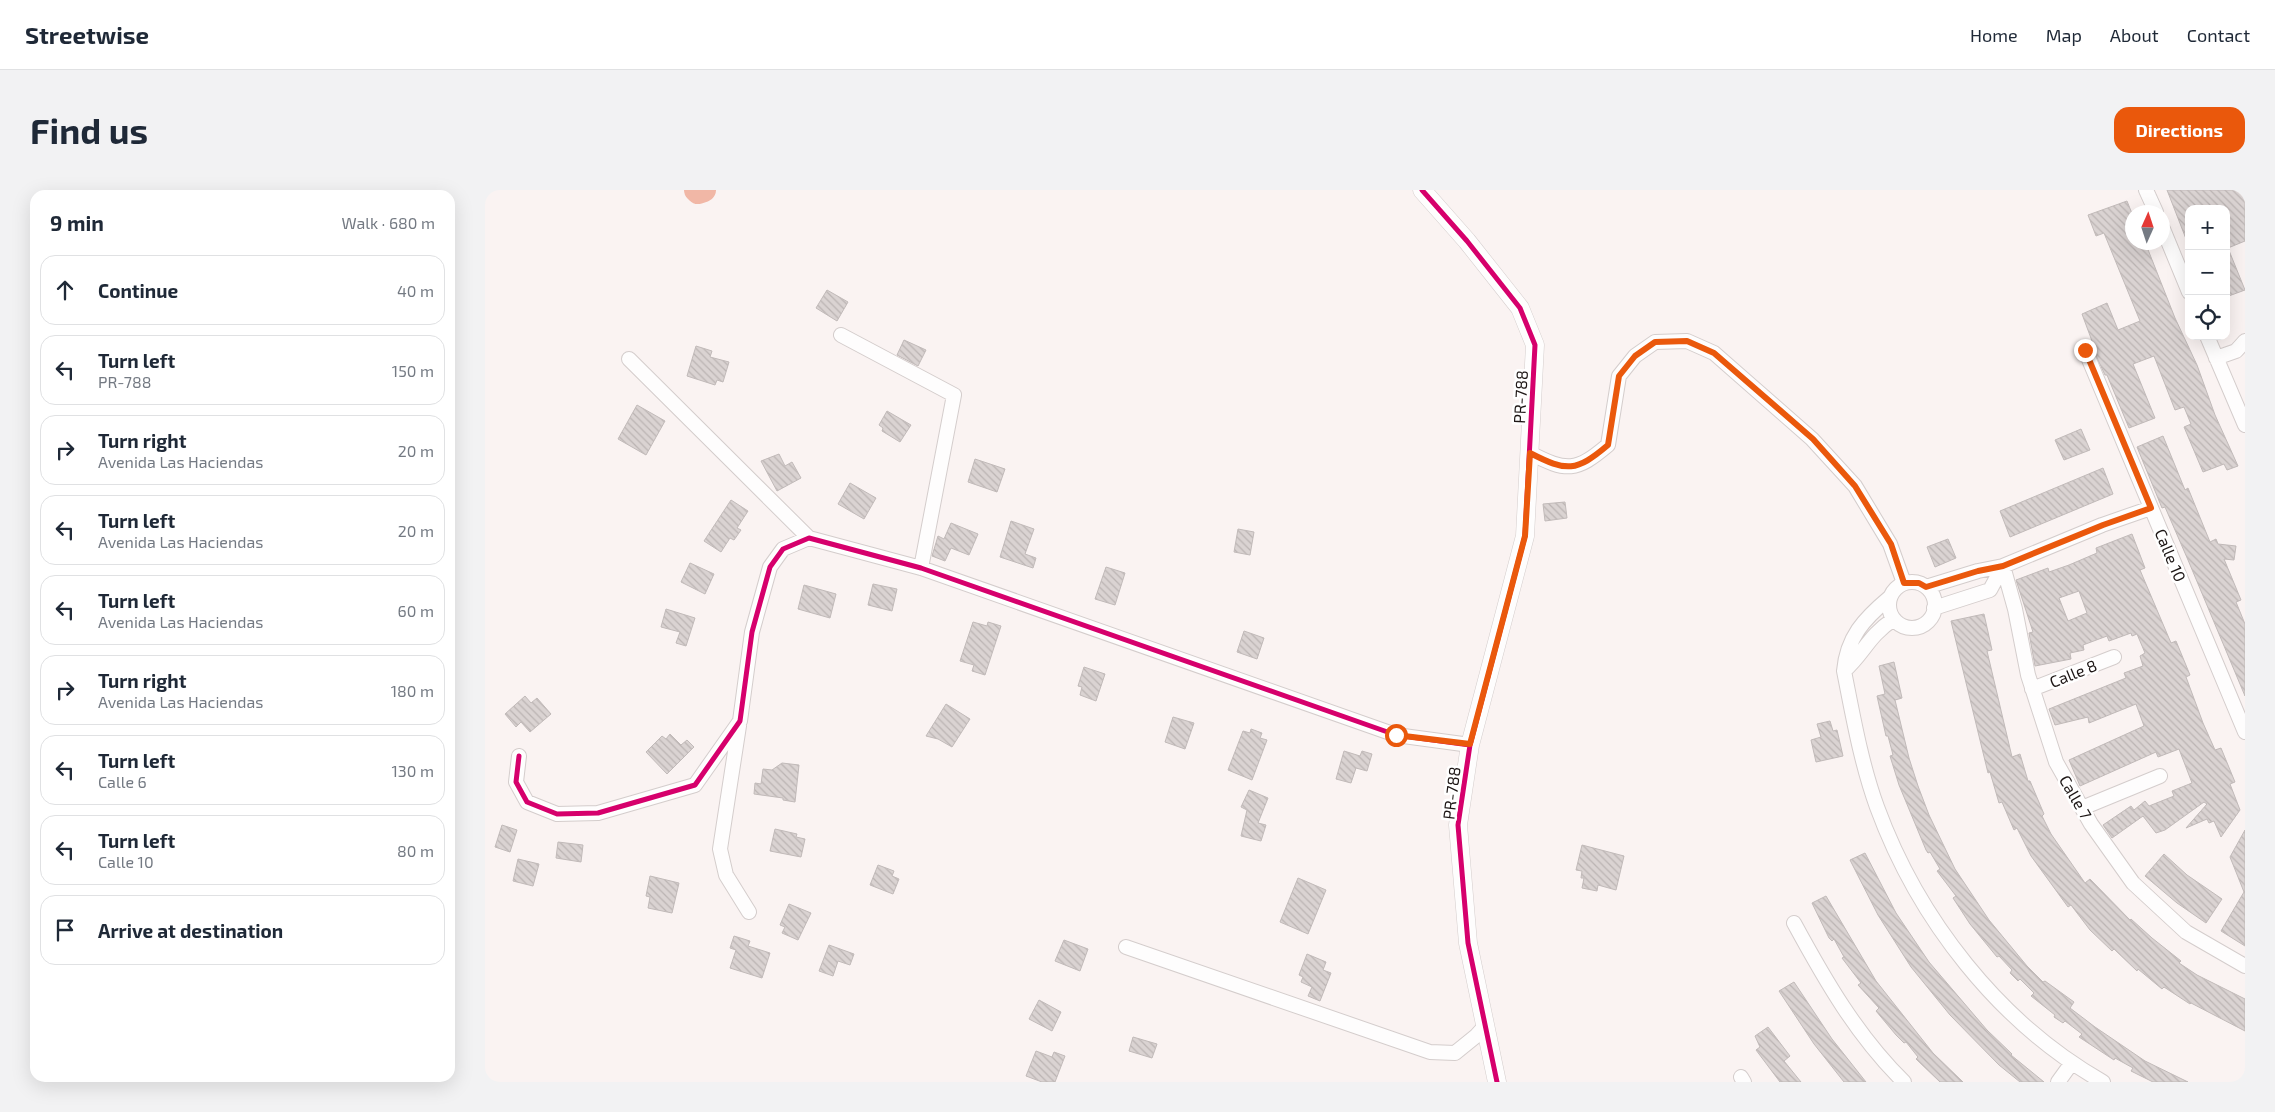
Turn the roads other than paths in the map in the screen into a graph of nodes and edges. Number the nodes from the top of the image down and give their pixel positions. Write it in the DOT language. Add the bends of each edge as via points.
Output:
graph roads {
  1 [pos="1422,190"];
  2 [pos="2146,190"];
  3 [pos="2152,205"];
  4 [pos="2170,246"];
  5 [pos="2185,282"];
  6 [pos="841,335"];
  7 [pos="2209,340"];
  8 [pos="2245,341"];
  9 [pos="2085,350"];
  10 [pos="2216,358"];
  11 [pos="629,359"];
  12 [pos="2245,425"];
  13 [pos="1530,453"];
  14 [pos="2151,508"];
  15 [pos="809,538"];
  16 [pos="2003,566"];
  17 [pos="921,568"];
  18 [pos="1904,583"];
  19 [pos="1926,587"];
  20 [pos="1889,598"];
  21 [pos="1935,608"];
  22 [pos="1894,619"];
  23 [pos="1859,641"];
  24 [pos="2114,657"];
  25 [pos="2032,689"];
  26 [pos="740,722"];
  27 [pos="2245,732"];
  28 [pos="1470,744"];
  29 [pos="519,756"];
  30 [pos="2160,776"];
  31 [pos="2082,808"];
  32 [pos="749,912"];
  33 [pos="1793,923"];
  34 [pos="1126,947"];
  35 [pos="2245,966"];
  36 [pos="1485,1026"];
  37 [pos="2071,1064"];
  38 [pos="1497,1082"];
  39 [pos="1904,1082"];
  40 [pos="2058,1082"];
  41 [pos="2103,1082"];
  1 -- 13 [label="street, PR-788 / PR-788" via="1520,308 1535,345"];
  2 -- 3 [label="street"];
  4 -- 5 [label="street"];
  6 -- 17 [label="street" via="954,394"];
  7 -- 10 [label="street"];
  8 -- 10 [label="street" via="2236,351"];
  9 -- 14 [label="street, Calle 10"];
  10 -- 12 [label="street"];
  11 -- 15 [label="street"];
  13 -- 18 [label="street" via="1552,465 1572,467 1589,461 1608,445 1619,376 1635,356 1655,342 1687,341 1714,353 1813,439 1855,486 1891,544"];
  13 -- 28 [label="street, PR-788 / PR-788" via="1525,536"];
  14 -- 16 [label="street"];
  14 -- 27 [label="street, Calle 10"];
  15 -- 17 [label="street"];
  15 -- 26 [label="street" via="783,549 770,567 752,632"];
  16 -- 19 [label="street"];
  16 -- 21 [label="street" via="1990,590"];
  16 -- 25 [label="street, Calle 7"];
  17 -- 28 [label="street" via="1396,735"];
  18 -- 19 [label="street" via="1919,583"];
  18 -- 20 [label="street"];
  19 -- 21 [label="street"];
  20 -- 22 [label="street" via="1890,613"];
  20 -- 23 [label="street" via="1870,614"];
  21 -- 22 [label="street" via="1928,621 1914,628"];
  22 -- 23 [label="street"];
  23 -- 37 [label="street" via="1846,652 1844,671 1877,807 1901,861 1940,930 2003,1006"];
  24 -- 25 [label="street, Calle 8"];
  25 -- 31 [label="street, Calle 7" via="2055,762"];
  26 -- 29 [label="street" via="695,785 598,813 557,814 527,802 516,782"];
  26 -- 32 [label="street" via="720,849 726,874"];
  28 -- 36 [label="street, PR-788 / PR-788" via="1458,825 1468,943"];
  30 -- 31 [label="street"];
  31 -- 35 [label="street, Calle 7" via="2133,883 2186,932"];
  33 -- 39 [label="street" via="1823,977 1856,1026"];
  34 -- 36 [label="street" via="1430,1052 1455,1053"];
  36 -- 38 [label="street, PR-788 / PR-788"];
  37 -- 40 [label="street"];
  37 -- 41 [label="street"];
}
